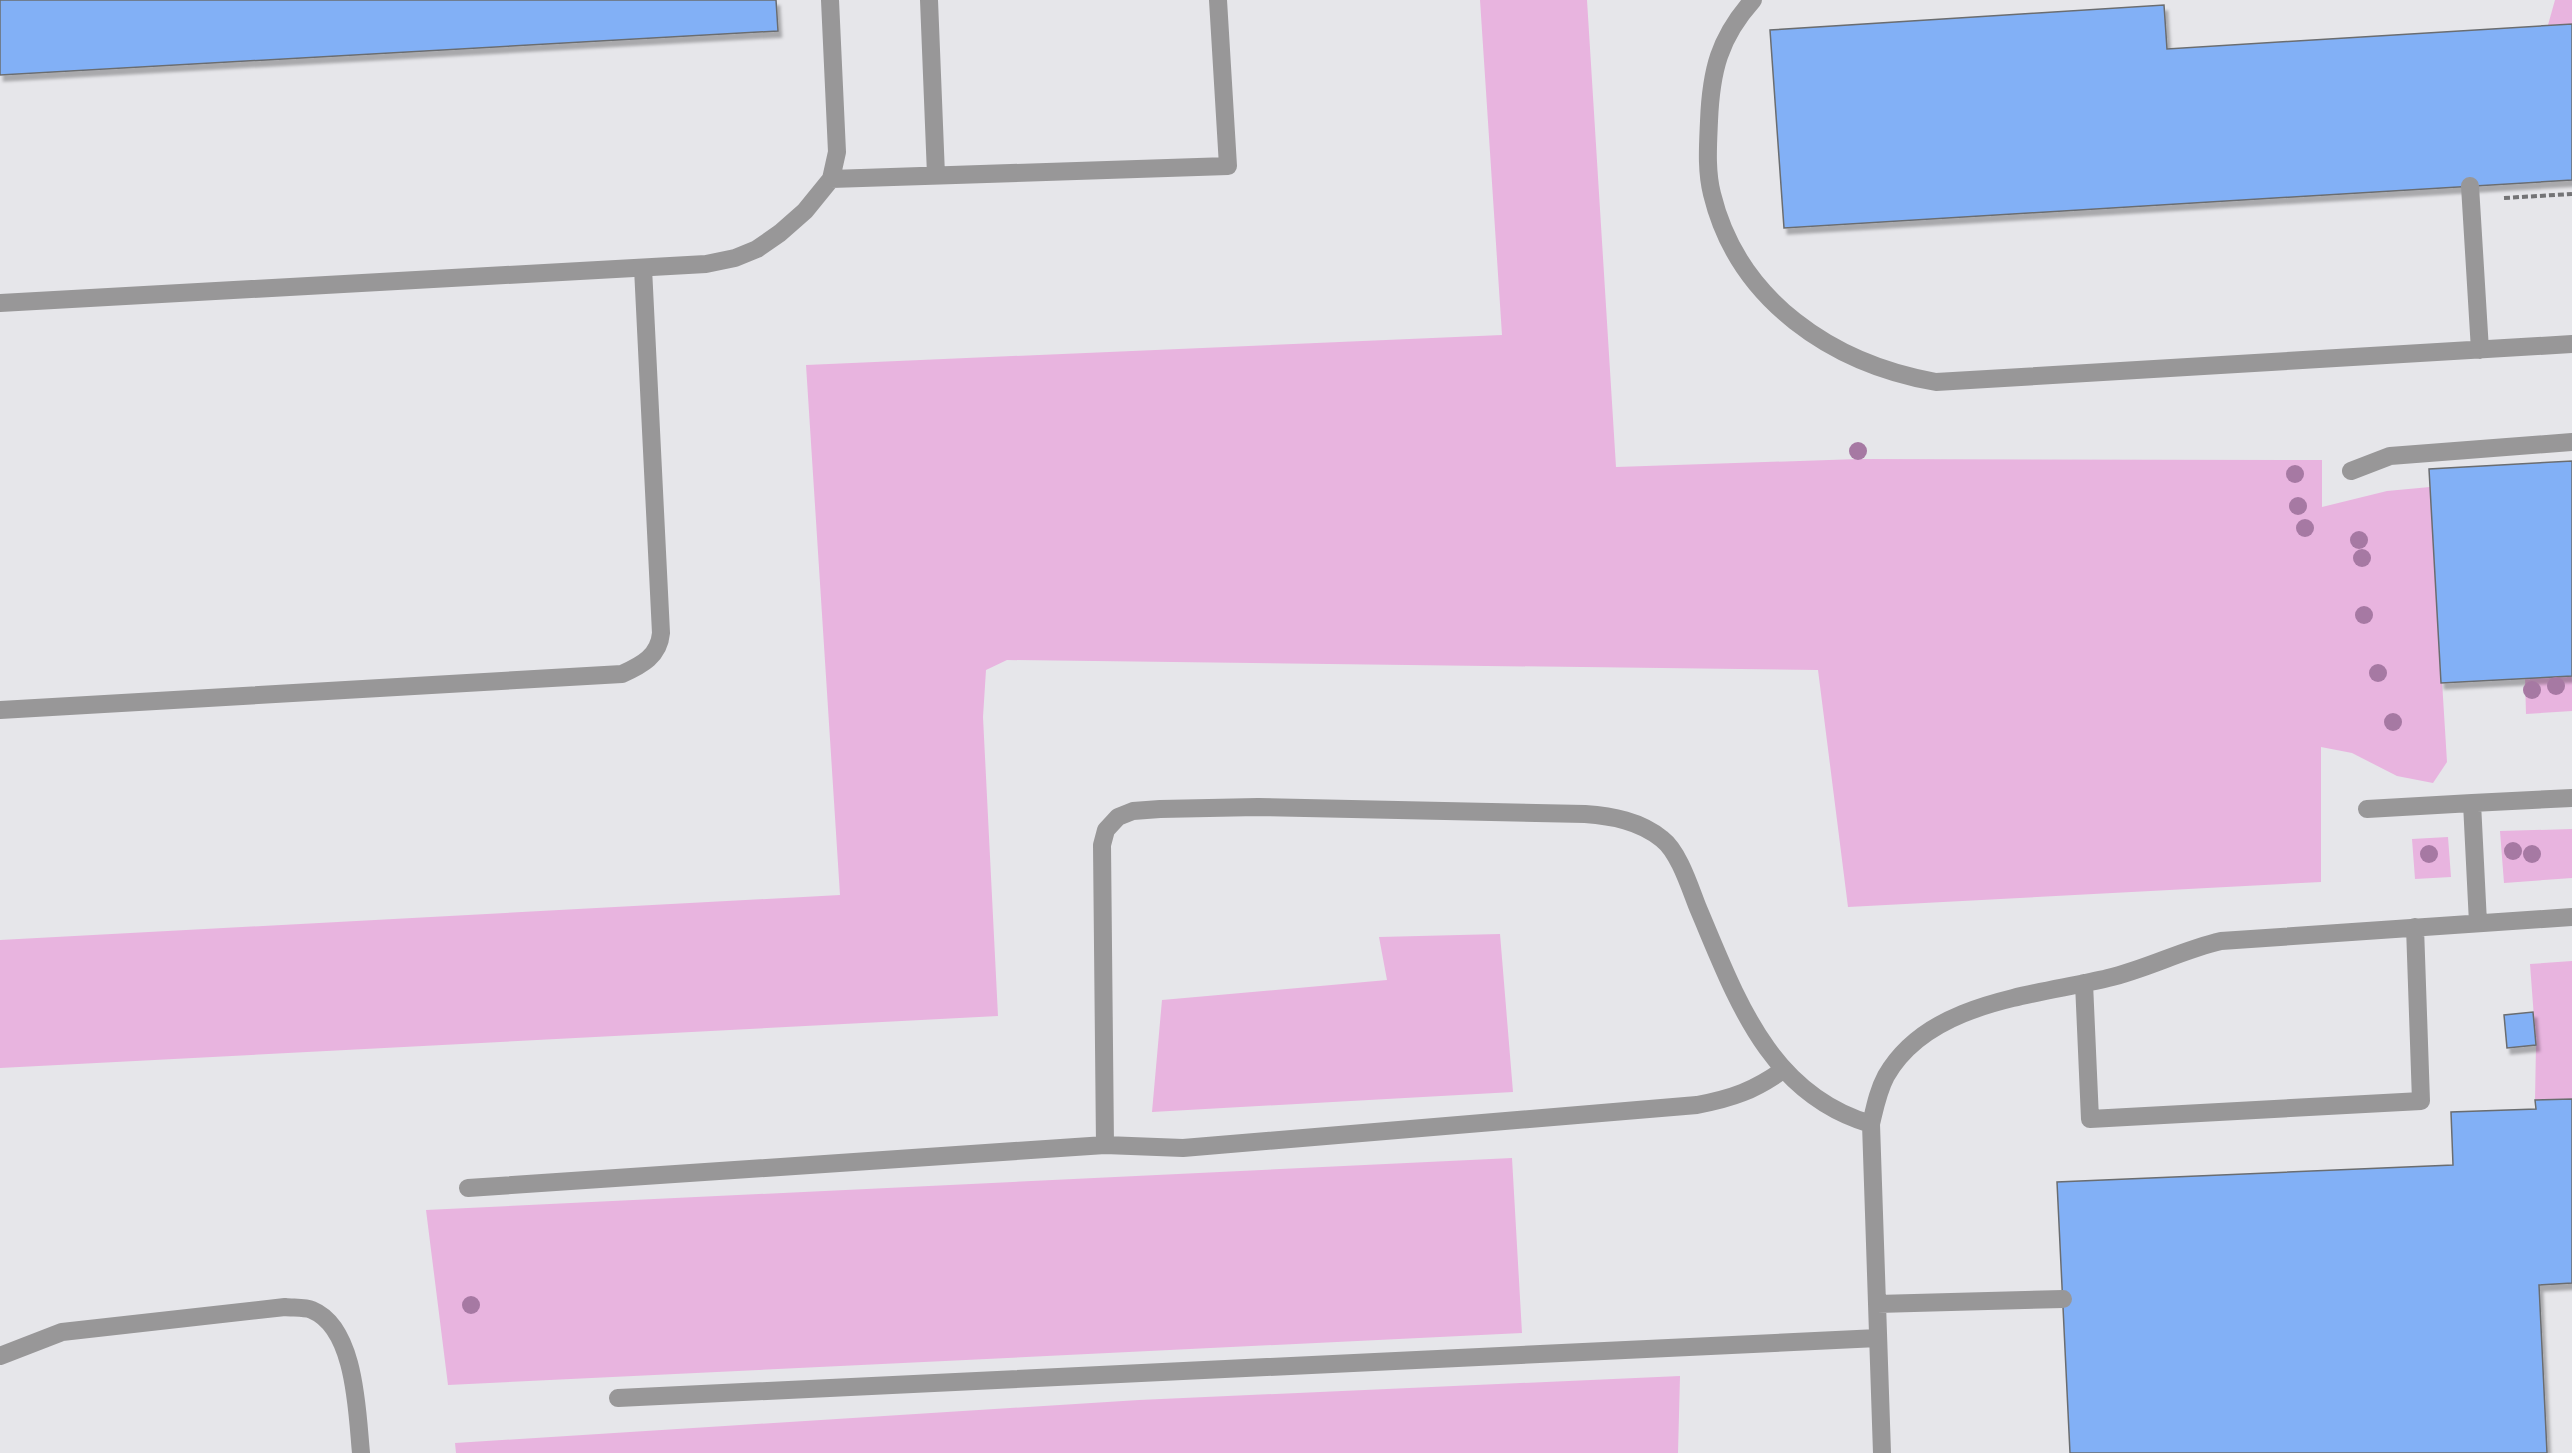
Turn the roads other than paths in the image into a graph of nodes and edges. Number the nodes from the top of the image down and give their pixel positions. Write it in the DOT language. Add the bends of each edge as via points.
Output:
graph roads {
  1 [pos="830,0"];
  2 [pos="929,0"];
  3 [pos="1218,0"];
  4 [pos="1753,0"];
  5 [pos="936,175"];
  6 [pos="831,179"];
  7 [pos="2470,194"];
  8 [pos="643,268"];
  9 [pos="0,303"];
  10 [pos="2572,344"];
  11 [pos="2480,350"];
  12 [pos="2572,442"];
  13 [pos="2351,471"];
  14 [pos="0,710"];
  15 [pos="2572,798"];
  16 [pos="2472,802"];
  17 [pos="2367,809"];
  18 [pos="2572,917"];
  19 [pos="2478,923"];
  20 [pos="2415,927"];
  21 [pos="2084,983"];
  22 [pos="1783,1070"];
  23 [pos="1871,1124"];
  24 [pos="1105,1145"];
  25 [pos="468,1188"];
  26 [pos="2063,1299"];
  27 [pos="1877,1304"];
  28 [pos="1878,1338"];
  29 [pos="0,1356"];
  30 [pos="618,1398"];
  31 [pos="361,1453"];
  32 [pos="1882,1453"];
  1 -- 6 [label="lane" via="837,152"];
  2 -- 5 [label="lane"];
  3 -- 5 [label="lane" via="1228,166"];
  4 -- 11 [label="lane" via="1722,43 1711,82 1707,153 1711,193 1726,235 1746,271 1772,302 1813,337 1901,376 1936,382"];
  5 -- 6 [label="lane"];
  6 -- 8 [label="lane" via="805,211 757,249 706,264"];
  7 -- 11 [label="lane"];
  8 -- 9 [label="lane"];
  8 -- 14 [label="lane" via="661,633 651,658 622,674"];
  10 -- 11 [label="lane"];
  12 -- 13 [label="lane" via="2390,456"];
  15 -- 16 [label="lane"];
  16 -- 17 [label="lane"];
  16 -- 19 [label="lane"];
  18 -- 19 [label="lane"];
  19 -- 20 [label="lane"];
  20 -- 21 [label="lane" via="2221,941"];
  20 -- 21 [label="lane" via="2421,1101 2090,1119"];
  21 -- 23 [label="lane" via="1982,1005 1936,1027 1909,1049 1887,1075"];
  22 -- 23 [label="lane" via="1812,1096 1842,1115"];
  22 -- 24 [label="lane" via="1756,1089 1697,1105 1183,1148"];
  22 -- 24 [label="lane" via="1737,999 1683,870 1664,840 1640,825 1585,814 1258,807 1133,811 1118,817 1106,830 1102,845"];
  23 -- 27 [label="lane"];
  24 -- 25 [label="lane"];
  26 -- 27 [label="lane"];
  27 -- 28 [label="lane"];
  28 -- 30 [label="lane"];
  28 -- 32 [label="lane"];
  29 -- 31 [label="lane" via="62,1332 285,1307 312,1310 331,1323 345,1350 354,1387"];
}
